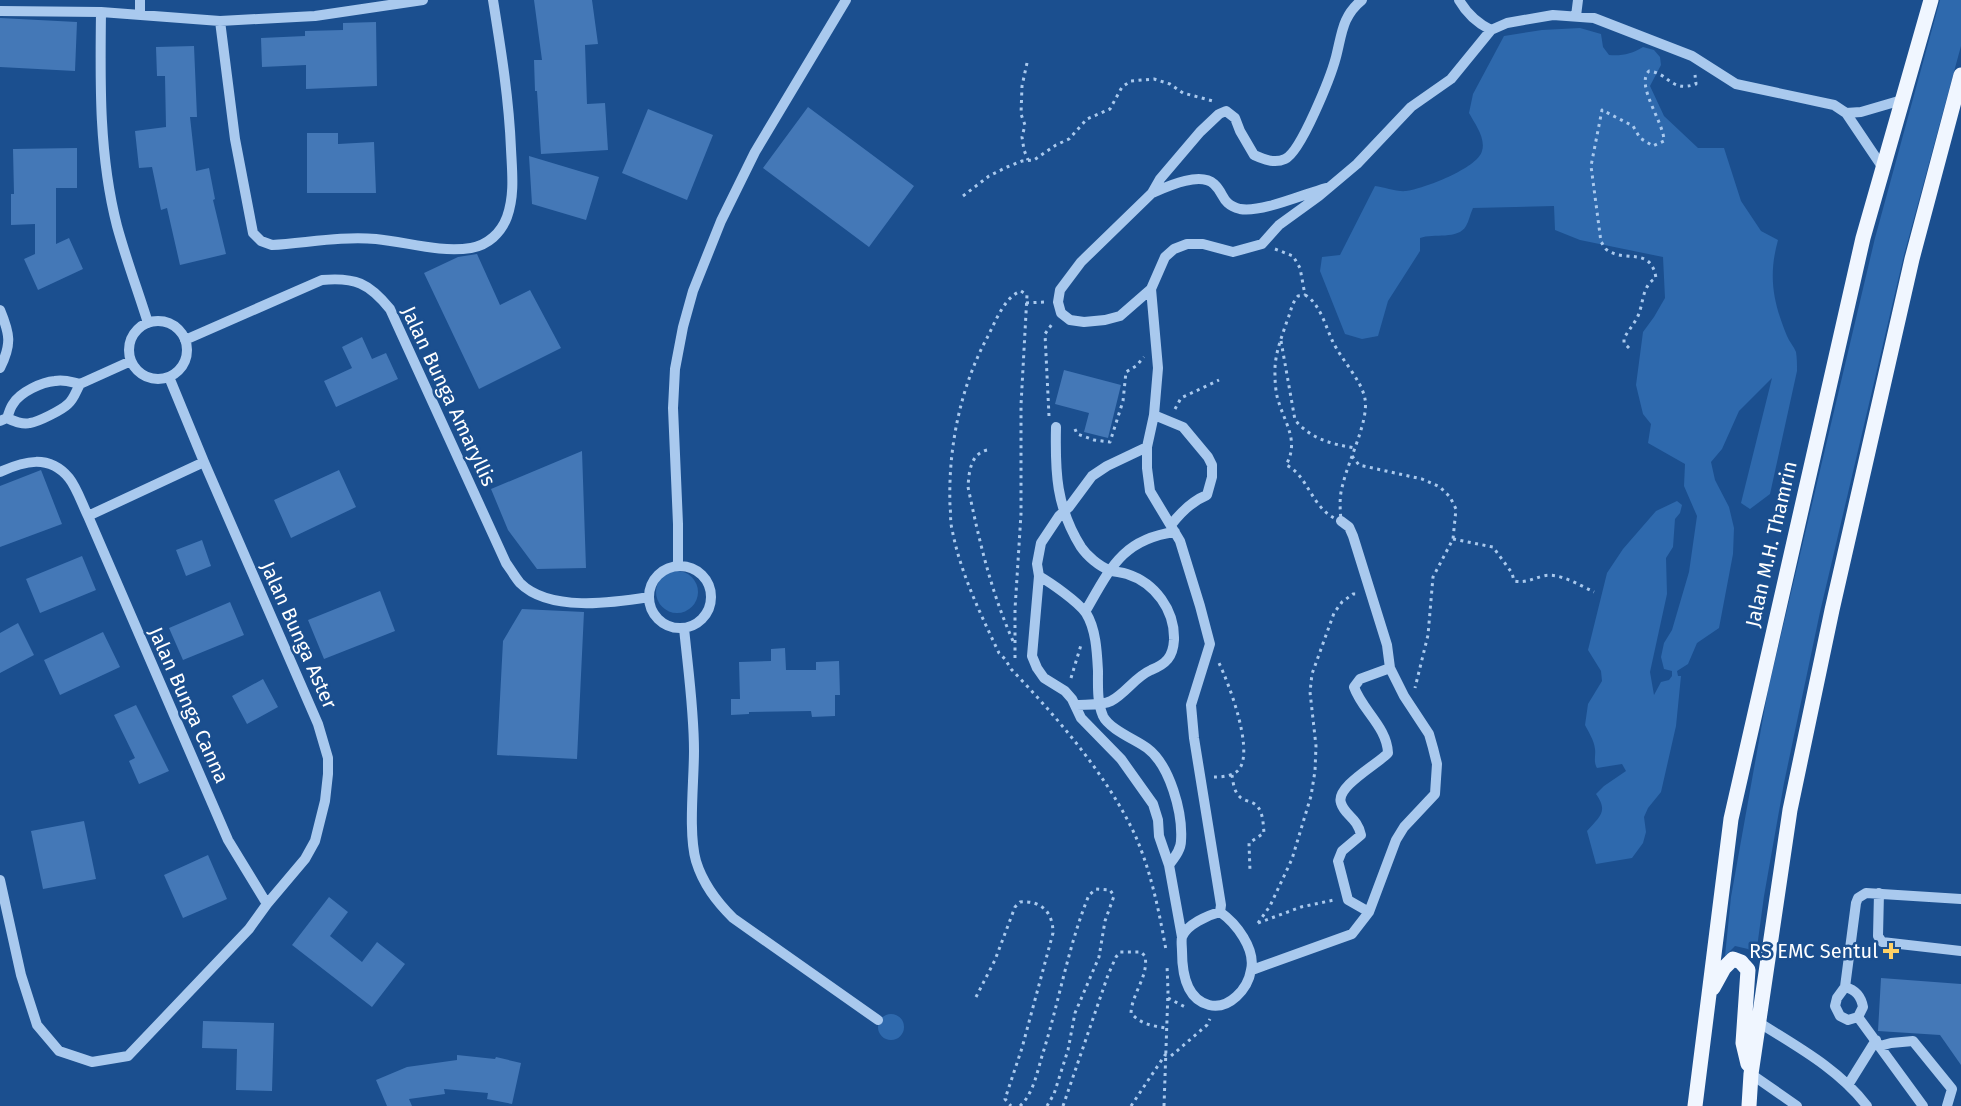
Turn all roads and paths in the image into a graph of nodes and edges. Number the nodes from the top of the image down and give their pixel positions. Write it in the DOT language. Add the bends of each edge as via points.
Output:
graph roads {
  1 [pos="140,0"];
  2 [pos="423,0"];
  3 [pos="493,0"];
  4 [pos="846,0"];
  5 [pos="1362,0"];
  6 [pos="1459,0"];
  7 [pos="1578,0"];
  8 [pos="1931,0"];
  9 [pos="60,6"];
  10 [pos="0,11"];
  11 [pos="101,12"];
  12 [pos="140,15"];
  13 [pos="1576,16"];
  14 [pos="220,21"];
  15 [pos="1491,30"];
  16 [pos="1692,56"];
  17 [pos="1027,63"];
  18 [pos="1961,75"];
  19 [pos="1902,100"];
  20 [pos="1226,111"];
  21 [pos="1846,113"];
  22 [pos="1029,160"];
  23 [pos="1883,168"];
  24 [pos="1330,186"];
  25 [pos="1152,193"];
  26 [pos="963,196"];
  27 [pos="1275,204"];
  28 [pos="1279,225"];
  29 [pos="1262,244"];
  30 [pos="1151,289"];
  31 [pos="1027,295"];
  32 [pos="1305,295"];
  33 [pos="1026,303"];
  34 [pos="1059,307"];
  35 [pos="0,310"];
  36 [pos="148,323"];
  37 [pos="185,340"];
  38 [pos="1281,340"];
  39 [pos="1155,342"];
  40 [pos="1629,348"];
  41 [pos="131,361"];
  42 [pos="0,368"];
  43 [pos="169,377"];
  44 [pos="1219,380"];
  45 [pos="80,384"];
  46 [pos="1154,415"];
  47 [pos="4,419"];
  48 [pos="1170,420"];
  49 [pos="1056,427"];
  50 [pos="1075,429"];
  51 [pos="1147,447"];
  52 [pos="1355,448"];
  53 [pos="987,450"];
  54 [pos="1352,456"];
  55 [pos="204,462"];
  56 [pos="0,472"];
  57 [pos="1064,511"];
  58 [pos="88,516"];
  59 [pos="1341,521"];
  60 [pos="1173,528"];
  61 [pos="1453,539"];
  62 [pos="678,566"];
  63 [pos="1109,570"];
  64 [pos="1039,576"];
  65 [pos="1594,592"];
  66 [pos="1371,593"];
  67 [pos="649,597"];
  68 [pos="1087,615"];
  69 [pos="684,628"];
  70 [pos="1014,643"];
  71 [pos="1208,651"];
  72 [pos="1015,658"];
  73 [pos="1390,668"];
  74 [pos="1065,691"];
  75 [pos="1407,701"];
  76 [pos="1100,703"];
  77 [pos="1075,705"];
  78 [pos="1232,775"];
  79 [pos="1200,776"];
  80 [pos="1169,865"];
  81 [pos="1250,871"];
  82 [pos="0,880"];
  83 [pos="1880,893"];
  84 [pos="1347,894"];
  85 [pos="1961,899"];
  86 [pos="267,904"];
  87 [pos="1220,912"];
  88 [pos="1369,912"];
  89 [pos="1182,937"];
  90 [pos="1961,951"];
  91 [pos="1252,969"];
  92 [pos="1845,987"];
  93 [pos="976,997"];
  94 [pos="1214,1005"];
  95 [pos="1858,1017"];
  96 [pos="878,1020"];
  97 [pos="1758,1022"];
  98 [pos="1704,1023"];
  99 [pos="1166,1028"];
  100 [pos="1878,1043"];
  101 [pos="1750,1074"];
  102 [pos="1848,1085"];
  103 [pos="1011,1106"];
  104 [pos="1021,1106"];
  105 [pos="1047,1106"];
  106 [pos="1063,1106"];
  107 [pos="1131,1106"];
  108 [pos="1695,1106"];
  109 [pos="1749,1106"];
  110 [pos="1797,1106"];
  111 [pos="1867,1106"];
  112 [pos="1923,1106"];
  113 [pos="1947,1106"];
  1 -- 12 [label="street"];
  2 -- 14 [label="street" via="315,16"];
  3 -- 14 [label="street" via="506,76 512,198 498,233 473,248 358,238 272,245 261,241 254,233 235,139"];
  4 -- 62 [label="street" via="755,152 693,291 675,369"];
  5 -- 20 [label="street" via="1346,18 1321,98 1296,149 1286,159 1272,161 1254,155 1235,118"];
  6 -- 15 [label="street" via="1478,24"];
  7 -- 13 [label="street"];
  8 -- 19 [label="main road, Jalan M.H. Thamrin"];
  9 -- 10 [label="street"];
  9 -- 11 [label="street"];
  11 -- 12 [label="street"];
  11 -- 36 [label="street" via="104,153 117,226"];
  12 -- 14 [label="street"];
  13 -- 15 [label="street" via="1527,19"];
  13 -- 16 [label="street" via="1594,18"];
  15 -- 24 [label="street" via="1451,79 1411,107"];
  16 -- 21 [label="street" via="1736,84 1834,105"];
  16 -- 40 [label="path" via="1695,84 1688,87 1669,82 1658,72 1649,70 1645,74 1647,93 1664,132 1660,144 1647,143 1633,126 1602,110 1591,166 1601,242 1606,249 1648,261 1656,278 1650,281 1638,317 1624,338"];
  17 -- 22 [label="path" via="1021,114 1025,125 1024,150"];
  18 -- 97 [label="main road" via="1912,259 1832,610 1790,810"];
  19 -- 21 [label="street"];
  19 -- 23 [label="main road, Jalan M.H. Thamrin"];
  20 -- 22 [label="path" via="1218,103 1183,93 1170,84 1154,79 1131,81 1122,87 1110,109 1087,119 1069,139"];
  20 -- 25 [label="street" via="1200,132"];
  21 -- 23 [label="street"];
  22 -- 26 [label="path" via="988,176"];
  23 -- 98 [label="main road, Jalan M.H. Thamrin" via="1855,273 1731,819"];
  24 -- 27 [label="street"];
  24 -- 28 [label="street"];
  25 -- 27 [label="street" via="1174,184 1206,180 1214,184 1230,205 1242,209"];
  25 -- 34 [label="street" via="1081,262 1060,290"];
  27 -- 28 [label="street" via="1281,213"];
  28 -- 29 [label="street"];
  29 -- 30 [label="street" via="1233,252 1203,244 1174,249 1165,257"];
  29 -- 32 [label="path" via="1293,256 1300,268"];
  30 -- 34 [label="street" via="1120,316 1083,322 1071,320"];
  30 -- 39 [label="street"];
  31 -- 33 [label="path"];
  32 -- 38 [label="path" via="1292,302"];
  32 -- 52 [label="path" via="1311,298 1365,398"];
  33 -- 34 [label="path"];
  33 -- 70 [label="path"];
  34 -- 49 [label="path" via="1045,334 1050,417"];
  35 -- 42 [label="street" via="9,330 9,341"];
  36 -- 37 [label="street" via="166,322 181,332"];
  36 -- 41 [label="street" via="134,334"];
  37 -- 43 [label="street" via="183,366"];
  37 -- 67 [label="street, Jalan Bunga Amaryllis" via="322,280 342,278 363,284 390,309 506,563 521,584 563,602 616,602"];
  38 -- 52 [label="path" via="1295,420 1329,444"];
  38 -- 59 [label="path" via="1275,375 1278,402 1292,436 1286,465 1293,468 1330,518"];
  39 -- 46 [label="street" via="1158,368"];
  39 -- 50 [label="path" via="1136,366 1126,372 1123,401 1110,442 1077,434"];
  41 -- 43 [label="street" via="142,375"];
  41 -- 45 [label="street"];
  43 -- 55 [label="street, Jalan Bunga Aster"];
  44 -- 48 [label="path" via="1181,398"];
  45 -- 47 [label="street" via="53,381 33,388 18,397"];
  45 -- 47 [label="street" via="67,406 47,416 30,423"];
  46 -- 48 [label="street"];
  46 -- 51 [label="street"];
  48 -- 60 [label="street" via="1183,427 1212,465 1207,495 1189,506"];
  49 -- 57 [label="street" via="1057,490"];
  51 -- 57 [label="street" via="1092,476"];
  51 -- 60 [label="street" via="1150,491"];
  52 -- 54 [label="path"];
  53 -- 70 [label="path" via="974,458 968,487 990,580"];
  54 -- 59 [label="path" via="1339,500"];
  54 -- 61 [label="path" via="1359,465 1422,479 1440,487 1456,509"];
  55 -- 58 [label="street"];
  55 -- 86 [label="street, Jalan Bunga Aster" via="318,724 328,758 325,801 315,842"];
  56 -- 58 [label="street, Jalan Bunga Canna" via="33,461 58,468 69,478"];
  57 -- 63 [label="street" via="1082,548"];
  57 -- 64 [label="street" via="1041,543"];
  58 -- 86 [label="street, Jalan Bunga Canna" via="228,840"];
  59 -- 66 [label="street" via="1353,536"];
  60 -- 63 [label="street" via="1141,542"];
  60 -- 71 [label="street" via="1200,606"];
  61 -- 65 [label="path" via="1493,546 1515,581 1555,576"];
  61 -- 75 [label="path" via="1433,577 1428,635 1418,683"];
  62 -- 67 [label="street" via="654,580"];
  62 -- 69 [label="street" via="701,575 710,589 705,614 693,626"];
  63 -- 68 [label="street"];
  63 -- 76 [label="street" via="1142,580 1156,592 1171,616 1174,643 1166,663 1136,679 1110,702"];
  64 -- 68 [label="street"];
  64 -- 74 [label="street" via="1032,656 1044,678"];
  66 -- 73 [label="street"];
  66 -- 84 [label="path" via="1353,594 1342,602 1334,613 1312,674 1316,746 1311,796 1292,859 1258,923"];
  67 -- 69 [label="street" via="660,621"];
  68 -- 74 [label="path" via="1074,671"];
  68 -- 76 [label="street" via="1096,647"];
  69 -- 96 [label="street" via="694,725 693,840 695,859 706,886 733,918"];
  70 -- 72 [label="path"];
  71 -- 78 [label="path" via="1225,675 1244,746 1240,768"];
  71 -- 79 [label="street" via="1191,705"];
  73 -- 75 [label="street"];
  73 -- 84 [label="street" via="1360,679 1354,687 1388,742 1388,753 1350,783 1339,799 1359,825 1361,835 1342,851 1338,861"];
  74 -- 77 [label="street"];
  75 -- 88 [label="street" via="1429,734 1437,764 1435,794 1396,840"];
  76 -- 77 [label="street"];
  76 -- 80 [label="street" via="1103,717 1149,749 1167,773 1178,807 1181,842"];
  77 -- 80 [label="street" via="1153,804"];
  78 -- 79 [label="path"];
  78 -- 81 [label="path" via="1240,797 1256,804 1263,821 1264,833 1249,843"];
  79 -- 87 [label="street"];
  80 -- 89 [label="street"];
  82 -- 86 [label="street, Jalan Bunga Aster" via="21,975 37,1025 59,1051 92,1062 128,1056 249,929"];
  83 -- 85 [label="street"];
  83 -- 90 [label="street" via="1878,936 1882,942"];
  83 -- 92 [label="street" via="1862,894 1856,903"];
  84 -- 88 [label="street" via="1348,900"];
  87 -- 89 [label="street" via="1189,928"];
  87 -- 91 [label="street" via="1238,928 1250,953"];
  88 -- 91 [label="street" via="1352,934"];
  89 -- 94 [label="street" via="1186,983 1194,995"];
  91 -- 94 [label="street" via="1232,1001"];
  92 -- 95 [label="street" via="1861,999 1863,1007"];
  92 -- 95 [label="street" via="1834,1006 1848,1020"];
  93 -- 103 [label="path" via="1015,907 1030,901 1044,907 1053,922 1053,933 1005,1099"];
  94 -- 107 [label="path" via="1207,1025 1171,1056 1165,1055"];
  95 -- 100 [label="street"];
  97 -- 101 [label="main road"];
  97 -- 102 [label="street" via="1819,1061"];
  98 -- 101 [label="main road" via="1712,990 1724,968 1733,959 1741,962 1748,970 1743,1043"];
  98 -- 108 [label="main road, Jalan M.H. Thamrin"];
  99 -- 106 [label="path" via="1145,1023 1131,1013 1146,969 1145,956 1141,952 1120,952 1108,975"];
  100 -- 102 [label="street"];
  100 -- 112 [label="street"];
  100 -- 113 [label="street" via="1913,1041 1952,1089"];
  101 -- 109 [label="main road"];
  101 -- 110 [label="street"];
  102 -- 111 [label="street"];
  104 -- 105 [label="path" via="1029,1097 1050,1032 1085,904 1096,889 1110,890 1114,896 1099,957 1075,1013 1068,1050"];
}
